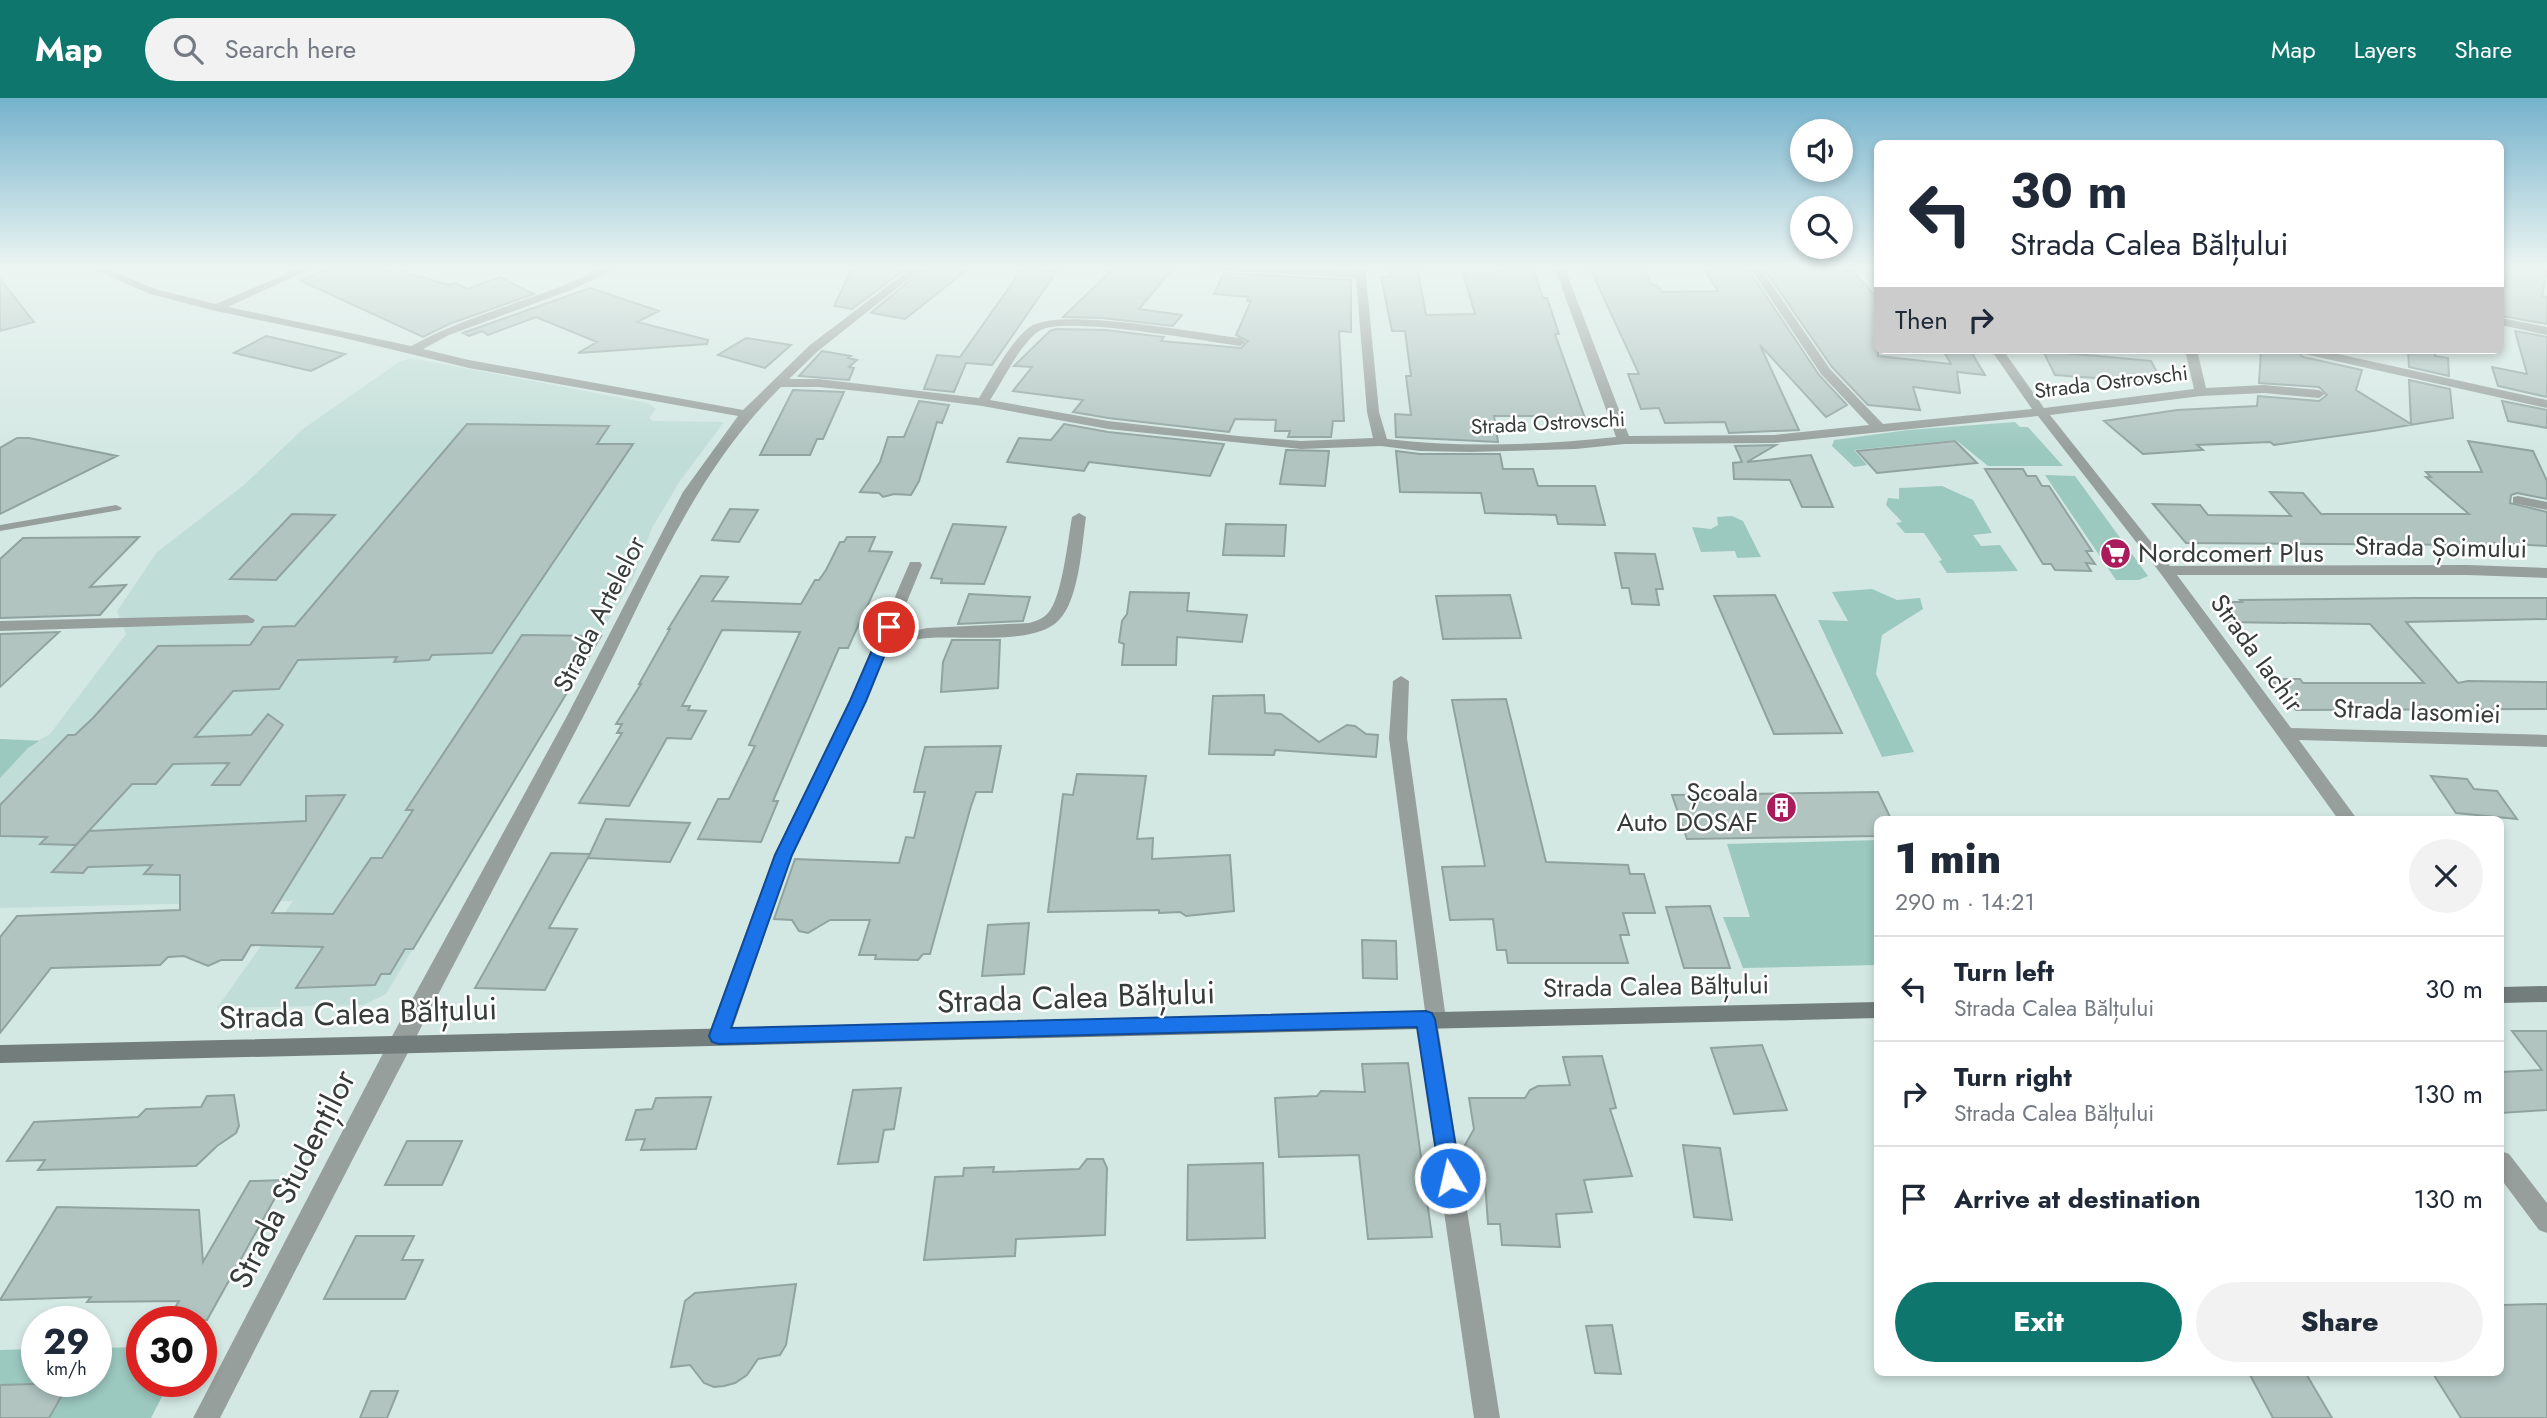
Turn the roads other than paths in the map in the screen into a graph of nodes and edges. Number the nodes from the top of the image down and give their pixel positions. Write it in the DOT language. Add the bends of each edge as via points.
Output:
graph roads {
  1 [pos="313,328"];
  2 [pos="457,328"];
  3 [pos="840,328"];
  4 [pos="1040,328"];
  5 [pos="1123,328"];
  6 [pos="1365,328"];
  7 [pos="1582,328"];
  8 [pos="1796,328"];
  9 [pos="2530,328"];
  10 [pos="2547,331"];
  11 [pos="1240,342"];
  12 [pos="411,351"];
  13 [pos="2000,354"];
  14 [pos="2192,354"];
  15 [pos="2322,354"];
  16 [pos="780,383"];
  17 [pos="2201,392"];
  18 [pos="2319,394"];
  19 [pos="982,402"];
  20 [pos="2547,404"];
  21 [pos="2041,412"];
  22 [pos="746,414"];
  23 [pos="1879,427"];
  24 [pos="1624,440"];
  25 [pos="1381,442"];
  26 [pos="2518,500"];
  27 [pos="2547,506"];
  28 [pos="116,508"];
  29 [pos="1079,517"];
  30 [pos="0,528"];
  31 [pos="915,565"];
  32 [pos="2166,571"];
  33 [pos="2547,573"];
  34 [pos="247,620"];
  35 [pos="0,626"];
  36 [pos="880,648"];
  37 [pos="1401,681"];
  38 [pos="2286,734"];
  39 [pos="2547,741"];
  40 [pos="2346,816"];
  41 [pos="2547,994"];
  42 [pos="2504,995"];
  43 [pos="1874,1010"];
  44 [pos="1431,1019"];
  45 [pos="719,1036"];
  46 [pos="399,1044"];
  47 [pos="0,1054"];
  48 [pos="2504,1165"];
  49 [pos="2547,1222"];
  50 [pos="206,1418"];
  51 [pos="1487,1418"];
  1 -- 12 [label="street"];
  2 -- 12 [label="street"];
  3 -- 16 [label="street, Strada Artelelor"];
  4 -- 19 [label="street" via="1027,338"];
  5 -- 11 [label="street"];
  6 -- 25 [label="street" via="1373,412"];
  7 -- 24 [label="street"];
  8 -- 23 [label="street" via="1827,374"];
  9 -- 10 [label="street"];
  12 -- 22 [label="street"];
  13 -- 21 [label="street, Strada Iachir"];
  14 -- 17 [label="street"];
  15 -- 20 [label="street"];
  16 -- 19 [label="street, Strada Ostrovschi" via="819,383"];
  16 -- 22 [label="street, Strada Artelelor"];
  17 -- 18 [label="street, Strada Ostrovschi" via="2264,389"];
  17 -- 21 [label="street, Strada Ostrovschi"];
  19 -- 25 [label="street, Strada Ostrovschi" via="1108,425 1238,440 1301,445"];
  21 -- 23 [label="street, Strada Ostrovschi"];
  21 -- 32 [label="street, Strada Iachir"];
  22 -- 46 [label="street, Strada Artelelor" via="690,492"];
  23 -- 24 [label="street, Strada Ostrovschi" via="1774,439"];
  24 -- 25 [label="street, Strada Ostrovschi" via="1470,448"];
  26 -- 27 [label="street"];
  28 -- 30 [label="lane"];
  29 -- 36 [label="street" via="1063,598 1054,618 1041,626 1012,631 926,633"];
  31 -- 36 [label="street"];
  32 -- 33 [label="street, Strada Șoimului"];
  32 -- 38 [label="street, Strada Iachir"];
  34 -- 35 [label="street"];
  36 -- 45 [label="street" via="783,855"];
  37 -- 44 [label="street" via="1398,738"];
  38 -- 39 [label="street, Strada Iasomiei"];
  38 -- 40 [label="street, Strada Iachir"];
  41 -- 42 [label="main road"];
  43 -- 44 [label="main road, Strada Calea Bălțului"];
  44 -- 45 [label="main road, Strada Calea Bălțului"];
  44 -- 51 [label="street"];
  45 -- 46 [label="main road, Strada Calea Bălțului"];
  46 -- 47 [label="main road, Strada Calea Bălțului"];
  46 -- 50 [label="street, Strada Studenților"];
  48 -- 49 [label="street"];
}
